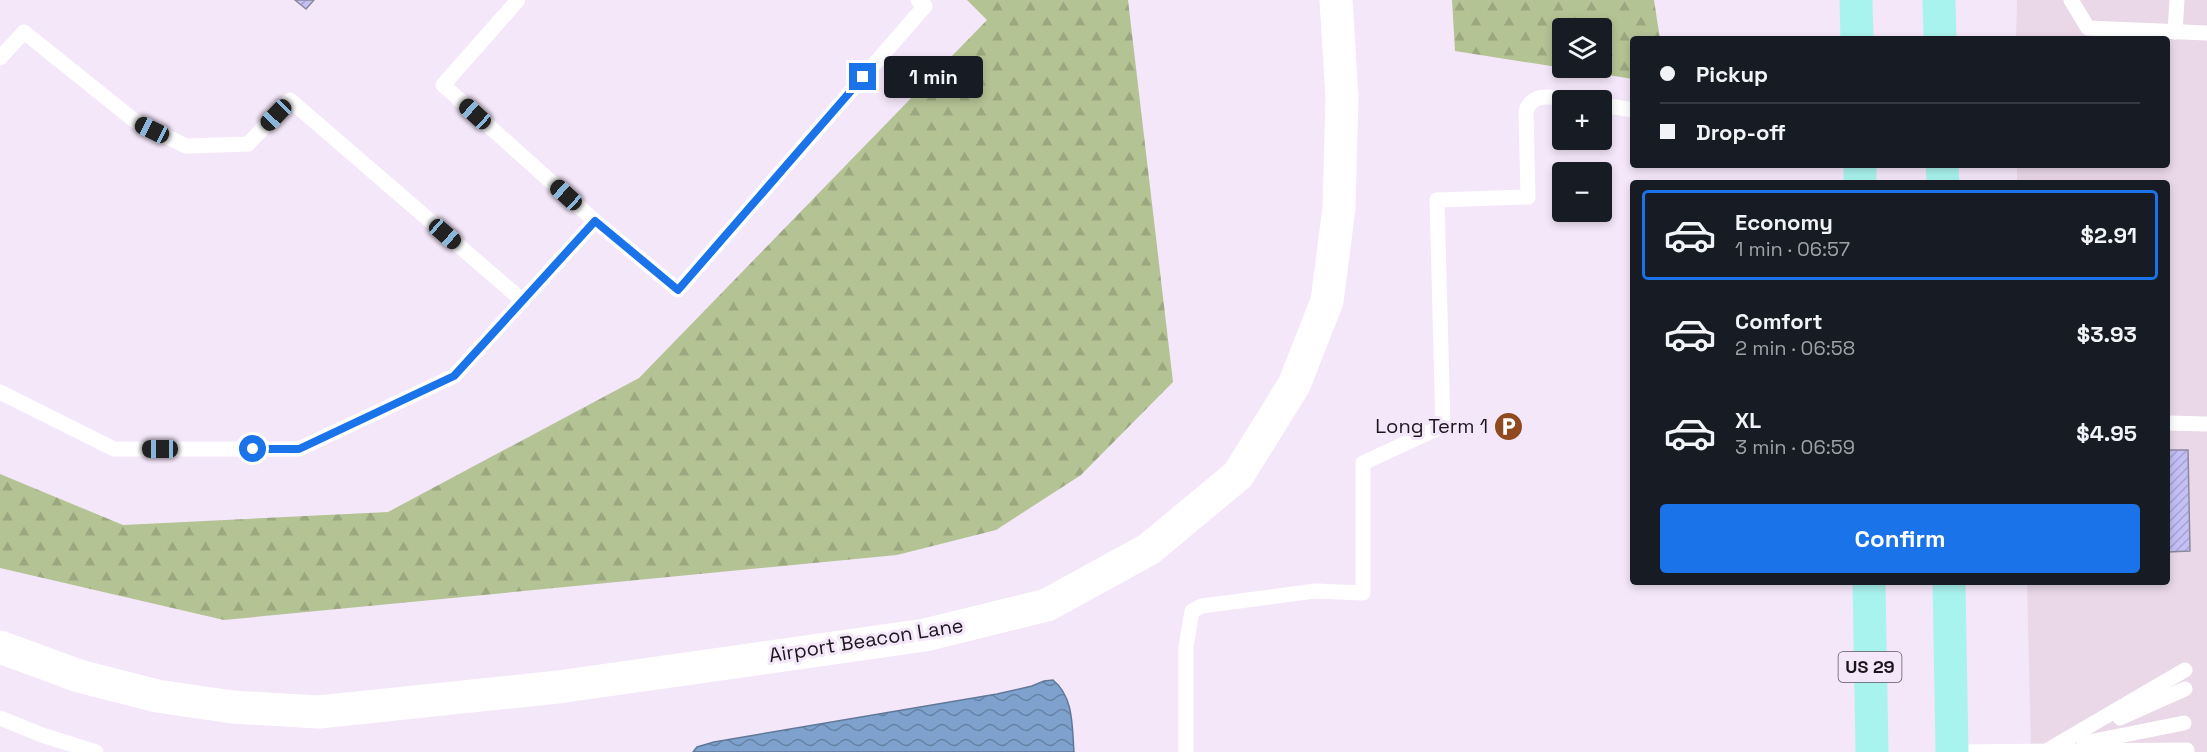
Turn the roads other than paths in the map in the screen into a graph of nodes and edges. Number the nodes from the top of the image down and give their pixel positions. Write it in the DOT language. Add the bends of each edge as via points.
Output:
graph roads {
  1 [pos="518,0"];
  2 [pos="918,0"];
  3 [pos="1336,0"];
  4 [pos="1856,0"];
  5 [pos="1939,0"];
  6 [pos="2071,0"];
  7 [pos="2177,0"];
  8 [pos="2175,32"];
  9 [pos="2207,33"];
  10 [pos="1857,36"];
  11 [pos="1940,36"];
  12 [pos="0,57"];
  13 [pos="1552,97"];
  14 [pos="1612,107"];
  15 [pos="1630,109"];
  16 [pos="595,221"];
  17 [pos="523,301"];
  18 [pos="0,392"];
  19 [pos="2170,423"];
  20 [pos="2207,424"];
  21 [pos="1869,585"];
  22 [pos="1949,585"];
  23 [pos="0,647"];
  24 [pos="2185,670"];
  25 [pos="2185,689"];
  26 [pos="0,718"];
  27 [pos="2184,723"];
  28 [pos="2187,750"];
  29 [pos="2054,751"];
  30 [pos="96,752"];
  31 [pos="1186,752"];
  32 [pos="1872,752"];
  33 [pos="1952,752"];
  34 [pos="1958,752"];
  1 -- 16 [label="lane" via="443,85"];
  2 -- 16 [label="lane" via="925,6 678,290"];
  3 -- 23 [label="street, Airport Beacon Lane" via="1342,97 1339,208 1327,301 1294,385 1238,475 1149,549 1047,605 925,635 558,687 318,712 232,707 157,696 79,676"];
  4 -- 10 [label="main road"];
  5 -- 11 [label="main road"];
  6 -- 8 [label="lane" via="2088,27"];
  7 -- 8 [label="lane"];
  8 -- 9 [label="lane"];
  12 -- 17 [label="lane" via="24,32 135,121 186,146 248,144 290,100"];
  13 -- 31 [label="lane" via="1537,98 1526,111 1528,197 1437,200 1443,426 1363,463 1363,593 1315,591 1202,606 1192,611 1186,647"];
  14 -- 15 [label="lane"];
  16 -- 17 [label="lane"];
  17 -- 18 [label="lane" via="454,376 299,449 114,449"];
  19 -- 20 [label="lane"];
  21 -- 32 [label="main road, US 29"];
  22 -- 33 [label="main road"];
  24 -- 29 [label="lane"];
  25 -- 29 [label="lane"];
  26 -- 30 [label="lane"];
  27 -- 29 [label="lane"];
  28 -- 29 [label="lane"];
  29 -- 34 [label="lane"];
}
